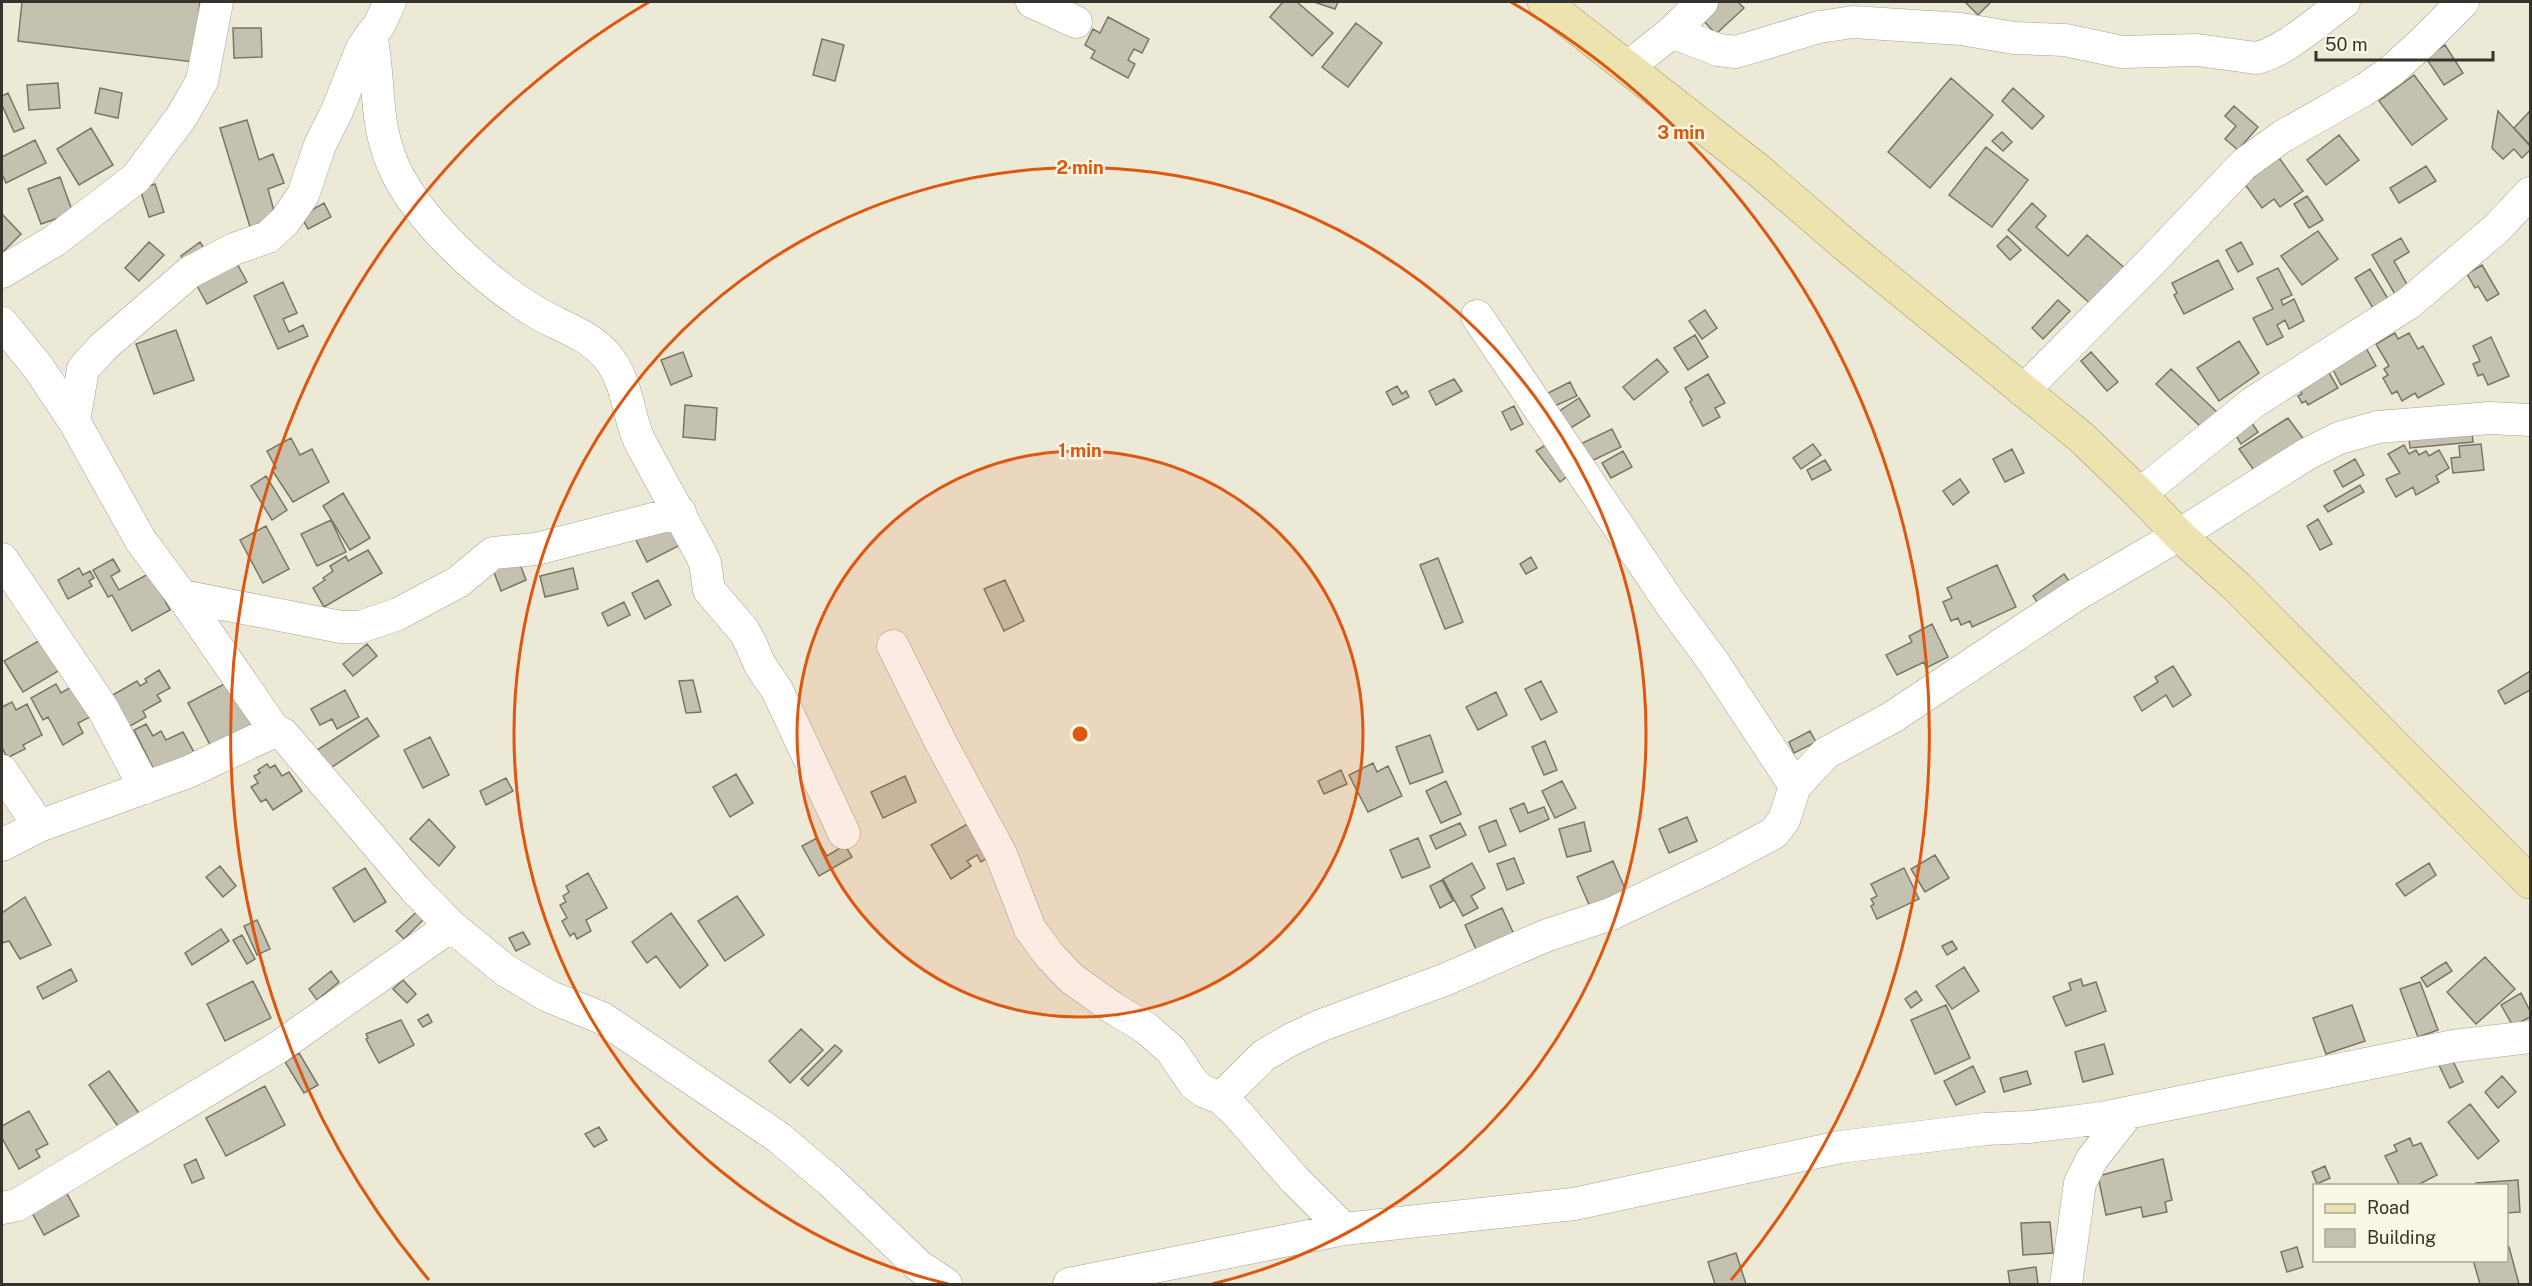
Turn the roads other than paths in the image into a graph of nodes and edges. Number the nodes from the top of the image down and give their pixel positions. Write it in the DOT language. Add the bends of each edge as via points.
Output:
graph roads {
  1 [pos="217,2"];
  2 [pos="390,2"];
  3 [pos="1032,2"];
  4 [pos="1544,2"];
  5 [pos="1701,2"];
  6 [pos="2344,2"];
  7 [pos="2463,2"];
  8 [pos="1076,22"];
  9 [pos="1672,32"];
  10 [pos="371,35"];
  11 [pos="1628,67"];
  12 [pos="2530,193"];
  13 [pos="2,272"];
  14 [pos="1477,316"];
  15 [pos="2,322"];
  16 [pos="2023,391"];
  17 [pos="2530,420"];
  18 [pos="74,421"];
  19 [pos="2140,494"];
  20 [pos="680,512"];
  21 [pos="2179,535"];
  22 [pos="2,559"];
  23 [pos="182,596"];
  24 [pos="893,646"];
  25 [pos="275,731"];
  26 [pos="2,771"];
  27 [pos="1795,786"];
  28 [pos="145,788"];
  29 [pos="39,826"];
  30 [pos="844,833"];
  31 [pos="2,845"];
  32 [pos="2530,882"];
  33 [pos="451,926"];
  34 [pos="2530,1037"];
  35 [pos="1221,1098"];
  36 [pos="2128,1113"];
  37 [pos="2,1208"];
  38 [pos="1344,1229"];
  39 [pos="946,1284"];
  40 [pos="1069,1284"];
  41 [pos="2066,1284"];
  1 -- 13 [label="street" via="202,81 182,116 136,178 54,241"];
  2 -- 10 [label="street" via="380,26"];
  3 -- 8 [label="street"];
  4 -- 11 [label="main road"];
  5 -- 9 [label="street"];
  6 -- 9 [label="street" via="2286,44 2256,58 2197,50 2122,52 2065,40 1853,22 1819,27 1736,52 1718,50"];
  7 -- 16 [label="street" via="2391,71 2244,164"];
  9 -- 11 [label="street"];
  10 -- 18 [label="street" via="320,146 303,195 285,221 268,237 190,272 103,347 83,369"];
  10 -- 20 [label="street" via="380,128 404,186 428,218 496,285 598,347 607,357 625,386 639,441"];
  11 -- 16 [label="main road"];
  12 -- 19 [label="street" via="2496,229 2409,303 2254,402"];
  14 -- 27 [label="street"];
  15 -- 18 [label="street"];
  16 -- 19 [label="main road" via="2081,437"];
  17 -- 21 [label="street" via="2490,418 2359,431 2307,454"];
  18 -- 23 [label="street" via="141,541"];
  19 -- 21 [label="main road"];
  20 -- 23 [label="street" via="536,549 493,553 435,596 360,627 341,627"];
  20 -- 30 [label="street" via="705,562 709,590 752,644"];
  21 -- 27 [label="street" via="2076,595 1891,718 1826,753"];
  21 -- 32 [label="main road" via="2237,587"];
  22 -- 28 [label="street" via="103,709"];
  23 -- 25 [label="street"];
  24 -- 35 [label="street" via="1001,854 1030,929 1071,978 1157,1036 1194,1084"];
  25 -- 28 [label="street"];
  25 -- 33 [label="street" via="292,743"];
  26 -- 29 [label="street"];
  27 -- 35 [label="street" via="1784,820 1774,833 1611,914 1545,936 1290,1040 1263,1056"];
  28 -- 29 [label="street"];
  29 -- 31 [label="street"];
  33 -- 37 [label="street" via="277,1048 16,1205"];
  33 -- 39 [label="street" via="505,970 548,996 602,1018 778,1137 830,1180 919,1266"];
  34 -- 36 [label="street" via="2454,1046"];
  35 -- 38 [label="street" via="1305,1192"];
  36 -- 38 [label="street" via="1840,1147 1574,1204"];
  36 -- 41 [label="street" via="2092,1159 2080,1183"];
  38 -- 40 [label="street"];
}
